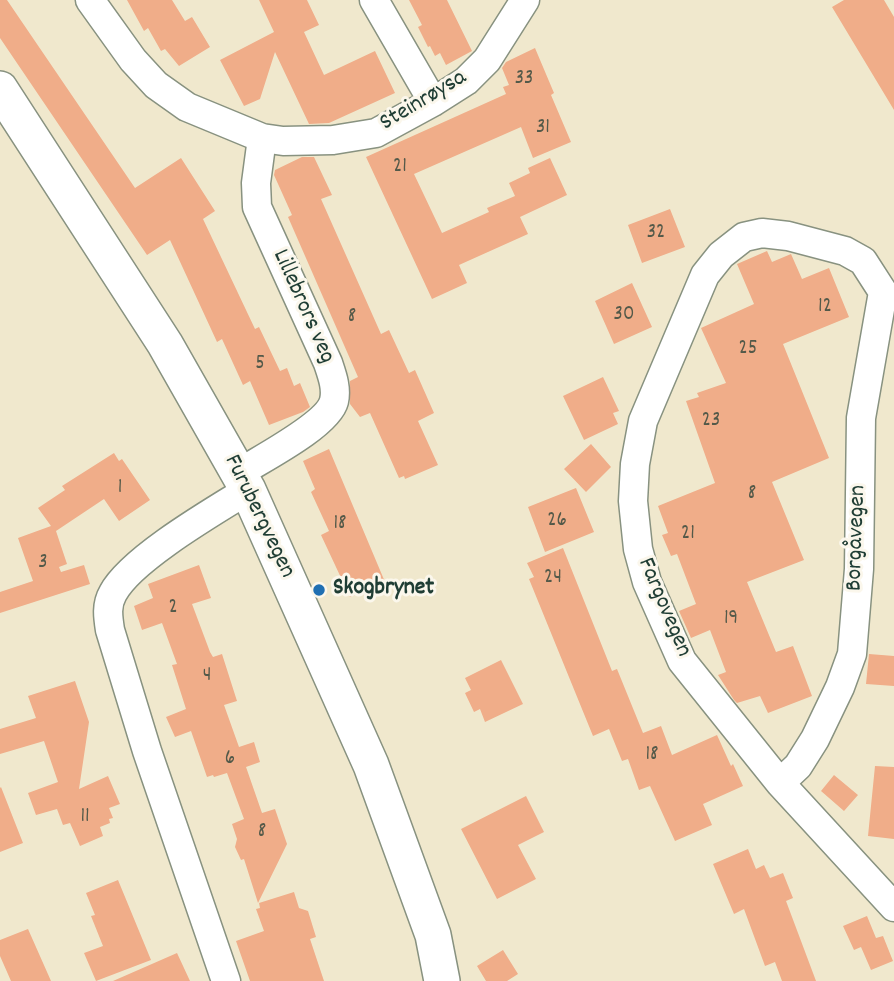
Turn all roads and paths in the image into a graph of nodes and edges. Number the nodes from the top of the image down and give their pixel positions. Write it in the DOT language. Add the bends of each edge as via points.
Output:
graph roads {
  1 [pos="90,0"];
  2 [pos="374,0"];
  3 [pos="524,0"];
  4 [pos="0,89"];
  5 [pos="433,102"];
  6 [pos="261,138"];
  7 [pos="873,276"];
  8 [pos="244,482"];
  9 [pos="780,783"];
  10 [pos="894,907"];
  11 [pos="226,981"];
  12 [pos="442,981"];
  1 -- 6 [label="street, Steinrøysa" via="156,85 187,107"];
  2 -- 5 [label="street"];
  3 -- 5 [label="street, Steinrøysa" via="487,60 466,81"];
  4 -- 8 [label="main road, Furubergvegen" via="165,344"];
  5 -- 6 [label="street, Steinrøysa" via="376,133 333,140"];
  6 -- 8 [label="street, Lillebrors veg" via="257,207 328,363 334,402 326,415"];
  7 -- 9 [label="street, Borgåvegen" via="883,292 861,418 859,569 852,654 815,740"];
  7 -- 9 [label="street, Fargovegen" via="863,261 845,251 788,236 762,233 744,237 721,255 705,275 656,389 643,421 635,464 638,549 664,622 682,661"];
  8 -- 11 [label="street" via="124,576 107,611 146,751"];
  8 -- 12 [label="main road, Furubergvegen" via="371,765 433,935"];
  9 -- 10 [label="street, Fargovegen"];
}
